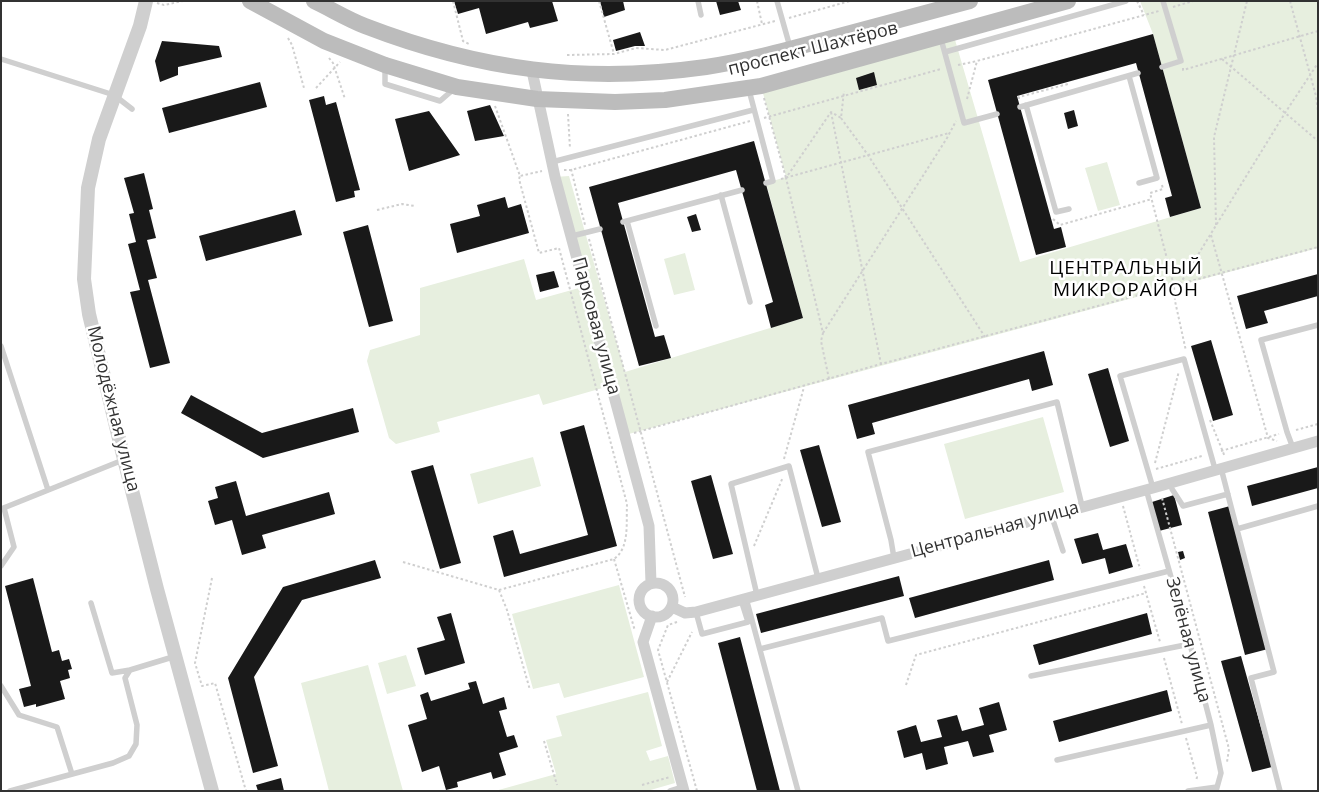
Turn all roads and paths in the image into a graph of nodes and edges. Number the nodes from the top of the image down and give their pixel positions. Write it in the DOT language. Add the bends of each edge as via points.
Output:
graph roads {
  1 [pos="183,1"];
  2 [pos="250,1"];
  3 [pos="314,1"];
  4 [pos="453,1"];
  5 [pos="599,1"];
  6 [pos="698,1"];
  7 [pos="757,1"];
  8 [pos="777,1"];
  9 [pos="850,1"];
  10 [pos="970,1"];
  11 [pos="1068,1"];
  12 [pos="1126,1"];
  13 [pos="1137,1"];
  14 [pos="1163,1"];
  15 [pos="1193,1"];
  16 [pos="1247,1"];
  17 [pos="1290,1"];
  18 [pos="153,2"];
  19 [pos="1165,9"];
  20 [pos="701,15"];
  21 [pos="1144,15"];
  22 [pos="782,20"];
  23 [pos="762,24"];
  24 [pos="1318,31"];
  25 [pos="287,36"];
  26 [pos="1300,36"];
  27 [pos="942,44"];
  28 [pos="472,45"];
  29 [pos="791,49"];
  30 [pos="326,53"];
  31 [pos="614,54"];
  32 [pos="567,55"];
  33 [pos="1234,55"];
  34 [pos="1,59"];
  35 [pos="1222,59"];
  36 [pos="343,60"];
  37 [pos="977,61"];
  38 [pos="1181,62"];
  39 [pos="1318,63"];
  40 [pos="949,67"];
  41 [pos="1162,67"];
  42 [pos="1231,67"];
  43 [pos="335,69"];
  44 [pos="532,71"];
  45 [pos="1138,73"];
  46 [pos="1310,75"];
  47 [pos="1129,76"];
  48 [pos="1075,82"];
  49 [pos="755,87"];
  50 [pos="304,88"];
  51 [pos="316,88"];
  52 [pos="844,91"];
  53 [pos="843,95"];
  54 [pos="114,96"];
  55 [pos="346,99"];
  56 [pos="538,99"];
  57 [pos="495,106"];
  58 [pos="1022,106"];
  59 [pos="132,109"];
  60 [pos="567,109"];
  61 [pos="754,110"];
  62 [pos="961,111"];
  63 [pos="831,112"];
  64 [pos="1318,112"];
  65 [pos="1285,113"];
  66 [pos="997,114"];
  67 [pos="768,117"];
  68 [pos="841,118"];
  69 [pos="759,119"];
  70 [pos="749,122"];
  71 [pos="949,133"];
  72 [pos="1318,141"];
  73 [pos="570,154"];
  74 [pos="868,155"];
  75 [pos="570,162"];
  76 [pos="841,162"];
  77 [pos="553,165"];
  78 [pos="570,170"];
  79 [pos="520,176"];
  80 [pos="786,178"];
  81 [pos="1161,180"];
  82 [pos="773,181"];
  83 [pos="766,183"];
  84 [pos="1139,183"];
  85 [pos="742,190"];
  86 [pos="721,195"];
  87 [pos="1152,199"];
  88 [pos="414,206"];
  89 [pos="901,208"];
  90 [pos="1069,209"];
  91 [pos="376,210"];
  92 [pos="1050,211"];
  93 [pos="1216,225"];
  94 [pos="600,228"];
  95 [pos="587,232"];
  96 [pos="1211,233"];
  97 [pos="572,236"];
  98 [pos="1318,247"];
  99 [pos="863,272"];
  100 [pos="1223,272"];
  101 [pos="1180,284"];
  102 [pos="1174,286"];
  103 [pos="750,302"];
  104 [pos="1318,325"];
  105 [pos="656,326"];
  106 [pos="823,333"];
  107 [pos="985,337"];
  108 [pos="1,346"];
  109 [pos="1184,359"];
  110 [pos="881,364"];
  111 [pos="829,379"];
  112 [pos="805,386"];
  113 [pos="1318,424"];
  114 [pos="640,431"];
  115 [pos="1287,432"];
  116 [pos="625,435"];
  117 [pos="1268,438"];
  118 [pos="1318,441"];
  119 [pos="1293,448"];
  120 [pos="1211,454"];
  121 [pos="125,459"];
  122 [pos="784,468"];
  123 [pos="1218,468"];
  124 [pos="1171,485"];
  125 [pos="1150,488"];
  126 [pos="48,490"];
  127 [pos="1228,494"];
  128 [pos="1082,506"];
  129 [pos="1318,506"];
  130 [pos="2,509"];
  131 [pos="1051,514"];
  132 [pos="1237,529"];
  133 [pos="753,549"];
  134 [pos="1062,551"];
  135 [pos="894,558"];
  136 [pos="403,562"];
  137 [pos="1,566"];
  138 [pos="1169,571"];
  139 [pos="212,578"];
  140 [pos="818,578"];
  141 [pos="651,583"];
  142 [pos="498,590"];
  143 [pos="1146,593"];
  144 [pos="685,596"];
  145 [pos="748,598"];
  146 [pos="91,603"];
  147 [pos="672,607"];
  148 [pos="696,612"];
  149 [pos="652,616"];
  150 [pos="677,622"];
  151 [pos="693,630"];
  152 [pos="1190,644"];
  153 [pos="760,649"];
  154 [pos="176,656"];
  155 [pos="130,670"];
  156 [pos="1031,676"];
  157 [pos="667,682"];
  158 [pos="906,685"];
  159 [pos="1,686"];
  160 [pos="530,690"];
  161 [pos="1211,725"];
  162 [pos="544,741"];
  163 [pos="1057,760"];
  164 [pos="1227,768"];
  165 [pos="72,774"];
  166 [pos="675,776"];
  167 [pos="556,785"];
  168 [pos="642,785"];
  169 [pos="684,789"];
  170 [pos="1216,789"];
  171 [pos="10,791"];
  172 [pos="212,791"];
  173 [pos="246,791"];
  174 [pos="670,791"];
  175 [pos="697,791"];
  176 [pos="798,791"];
  177 [pos="1188,791"];
  178 [pos="1280,791"];
  1 -- 18 [label="path" via="164,5"];
  2 -- 56 [label="main road, проспект Шахтёров" via="324,41 385,65 457,87"];
  3 -- 44 [label="main road, проспект Шахтёров" via="363,25 434,50"];
  4 -- 28 [label="path" via="463,41"];
  5 -- 31 [label="path"];
  6 -- 20 [label="lane"];
  7 -- 23 [label="path"];
  8 -- 22 [label="lane"];
  9 -- 22 [label="path"];
  10 -- 29 [label="main road, проспект Шахтёров"];
  11 -- 27 [label="main road, проспект Шахтёров"];
  12 -- 27 [label="lane"];
  13 -- 21 [label="path"];
  14 -- 19 [label="lane"];
  15 -- 19 [label="path"];
  16 -- 33 [label="path"];
  17 -- 26 [label="path"];
  18 -- 54 [label="street, Молодёжная улица" via="140,26"];
  19 -- 21 [label="path"];
  19 -- 38 [label="lane"];
  21 -- 37 [label="path"];
  22 -- 23 [label="path"];
  22 -- 29 [label="lane"];
  23 -- 31 [label="path" via="665,50 636,48"];
  24 -- 26 [label="path"];
  25 -- 50 [label="path"];
  26 -- 33 [label="path"];
  26 -- 46 [label="path"];
  27 -- 40 [label="lane"];
  27 -- 49 [label="main road, проспект Шахтёров"];
  29 -- 44 [label="main road, проспект Шахтёров" via="707,67 660,72 611,75"];
  30 -- 43 [label="path"];
  31 -- 32 [label="path"];
  33 -- 35 [label="path"];
  33 -- 42 [label="path"];
  34 -- 54 [label="lane"];
  35 -- 38 [label="path" via="1183,70"];
  35 -- 42 [label="path"];
  36 -- 43 [label="path"];
  37 -- 40 [label="path"];
  37 -- 62 [label="path"];
  38 -- 41 [label="lane"];
  39 -- 46 [label="path"];
  40 -- 53 [label="path"];
  40 -- 62 [label="lane"];
  42 -- 65 [label="path"];
  42 -- 93 [label="path" via="1214,137"];
  43 -- 51 [label="path"];
  43 -- 55 [label="path"];
  44 -- 56 [label="street, Парковая улица"];
  45 -- 47 [label="lane"];
  46 -- 64 [label="path"];
  46 -- 65 [label="path"];
  47 -- 58 [label="lane"];
  47 -- 84 [label="lane" via="1157,178"];
  48 -- 58 [label="path" via="1019,97"];
  49 -- 56 [label="main road, проспект Шахтёров" via="665,100"];
  49 -- 61 [label="lane"];
  49 -- 67 [label="path"];
  52 -- 53 [label="path"];
  53 -- 67 [label="path"];
  53 -- 68 [label="path"];
  54 -- 59 [label="lane"];
  54 -- 121 [label="street, Молодёжная улица" via="99,139 88,188 84,279 89,314"];
  56 -- 77 [label="street, Парковая улица"];
  57 -- 79 [label="path"];
  58 -- 90 [label="lane" via="1056,212"];
  60 -- 73 [label="path"];
  61 -- 77 [label="lane"];
  61 -- 82 [label="lane"];
  62 -- 66 [label="lane" via="964,123"];
  62 -- 71 [label="path"];
  63 -- 68 [label="path"];
  63 -- 76 [label="path"];
  63 -- 80 [label="path"];
  65 -- 72 [label="path"];
  65 -- 93 [label="path"];
  67 -- 69 [label="path"];
  67 -- 80 [label="path"];
  68 -- 74 [label="path"];
  70 -- 78 [label="path"];
  71 -- 74 [label="path"];
  71 -- 89 [label="path"];
  74 -- 76 [label="path"];
  74 -- 89 [label="path"];
  75 -- 78 [label="path"];
  76 -- 80 [label="path"];
  76 -- 99 [label="path"];
  77 -- 78 [label="path"];
  77 -- 79 [label="path"];
  77 -- 97 [label="street, Парковая улица"];
  78 -- 95 [label="path"];
  79 -- 142 [label="path" via="539,253 559,248 627,512 625,539 620,554 614,559"];
  80 -- 82 [label="path"];
  80 -- 106 [label="path"];
  81 -- 87 [label="path" via="1163,189 1150,193"];
  82 -- 83 [label="lane"];
  85 -- 86 [label="lane"];
  86 -- 103 [label="lane"];
  86 -- 105 [label="lane" via="625,222"];
  87 -- 92 [label="path" via="1060,225 1053,220"];
  87 -- 102 [label="path"];
  88 -- 91 [label="path" via="402,204"];
  89 -- 99 [label="path"];
  89 -- 107 [label="path"];
  93 -- 96 [label="path"];
  94 -- 95 [label="lane"];
  95 -- 97 [label="lane"];
  95 -- 114 [label="path"];
  96 -- 100 [label="path"];
  96 -- 101 [label="path"];
  97 -- 116 [label="street, Парковая улица"];
  98 -- 100 [label="path"];
  99 -- 106 [label="path"];
  99 -- 110 [label="path"];
  100 -- 101 [label="path"];
  100 -- 117 [label="path"];
  101 -- 102 [label="path"];
  102 -- 107 [label="path"];
  104 -- 115 [label="lane" via="1261,340"];
  106 -- 111 [label="path" via="821,341"];
  107 -- 110 [label="path"];
  108 -- 126 [label="lane"];
  109 -- 120 [label="lane"];
  109 -- 120 [label="path" via="1153,470"];
  109 -- 125 [label="lane, Зелёная улица" via="1120,376"];
  110 -- 111 [label="path"];
  111 -- 112 [label="path"];
  112 -- 114 [label="path"];
  112 -- 122 [label="path"];
  113 -- 115 [label="path"];
  114 -- 116 [label="path"];
  114 -- 144 [label="path"];
  115 -- 117 [label="path"];
  115 -- 119 [label="lane"];
  116 -- 141 [label="street, Парковая улица" via="649,526"];
  117 -- 119 [label="path"];
  117 -- 120 [label="path"];
  118 -- 119 [label="street, Центральная улица"];
  119 -- 123 [label="street, Центральная улица"];
  120 -- 123 [label="lane"];
  121 -- 126 [label="lane"];
  121 -- 154 [label="street, Молодёжная улица"];
  122 -- 133 [label="path"];
  122 -- 140 [label="lane" via="789,466"];
  122 -- 145 [label="lane" via="731,484"];
  123 -- 124 [label="street, Центральная улица"];
  123 -- 127 [label="lane"];
  124 -- 125 [label="street, Центральная улица"];
  124 -- 127 [label="lane" via="1183,506"];
  124 -- 164 [label="path" via="1161,492 1229,749"];
  125 -- 128 [label="street, Центральная улица"];
  125 -- 138 [label="lane, Зелёная улица"];
  126 -- 130 [label="lane"];
  127 -- 132 [label="lane"];
  128 -- 131 [label="street, Центральная улица"];
  128 -- 135 [label="lane" via="1057,402 868,452"];
  129 -- 132 [label="lane"];
  130 -- 137 [label="lane" via="14,547"];
  131 -- 134 [label="lane"];
  131 -- 135 [label="street, Центральная улица"];
  132 -- 178 [label="lane" via="1274,672 1251,678"];
  135 -- 140 [label="street, Центральная улица"];
  136 -- 142 [label="path"];
  138 -- 152 [label="lane, Зелёная улица"];
  138 -- 153 [label="lane" via="888,641 882,618"];
  139 -- 173 [label="path" via="195,663 202,686 215,683"];
  140 -- 145 [label="street, Центральная улица"];
  141 -- 147 [label="street" via="662,583 670,588 674,598"];
  141 -- 149 [label="street" via="642,590 639,602 646,614"];
  142 -- 160 [label="path"];
  143 -- 158 [label="path" via="916,655"];
  145 -- 148 [label="street, Центральная улица"];
  145 -- 148 [label="lane" via="748,622 711,632 702,634"];
  145 -- 153 [label="lane"];
  146 -- 155 [label="lane" via="112,673"];
  147 -- 148 [label="street, Центральная улица" via="685,613"];
  147 -- 149 [label="street" via="664,615"];
  149 -- 169 [label="street" via="643,642"];
  150 -- 157 [label="path" via="668,625 658,650"];
  151 -- 157 [label="path"];
  152 -- 156 [label="lane"];
  152 -- 161 [label="lane, Зелёная улица"];
  153 -- 176 [label="lane"];
  154 -- 155 [label="lane"];
  154 -- 172 [label="street, Молодёжная улица"];
  155 -- 165 [label="lane" via="125,678 136,725 136,744 129,756 113,764"];
  157 -- 175 [label="path"];
  159 -- 165 [label="lane" via="19,715 57,727"];
  161 -- 163 [label="lane"];
  161 -- 170 [label="lane, Зелёная улица" via="1221,773"];
  162 -- 167 [label="path"];
  165 -- 171 [label="lane"];
  166 -- 168 [label="path"];
  169 -- 174 [label="lane"];
  170 -- 177 [label="lane"];
}
